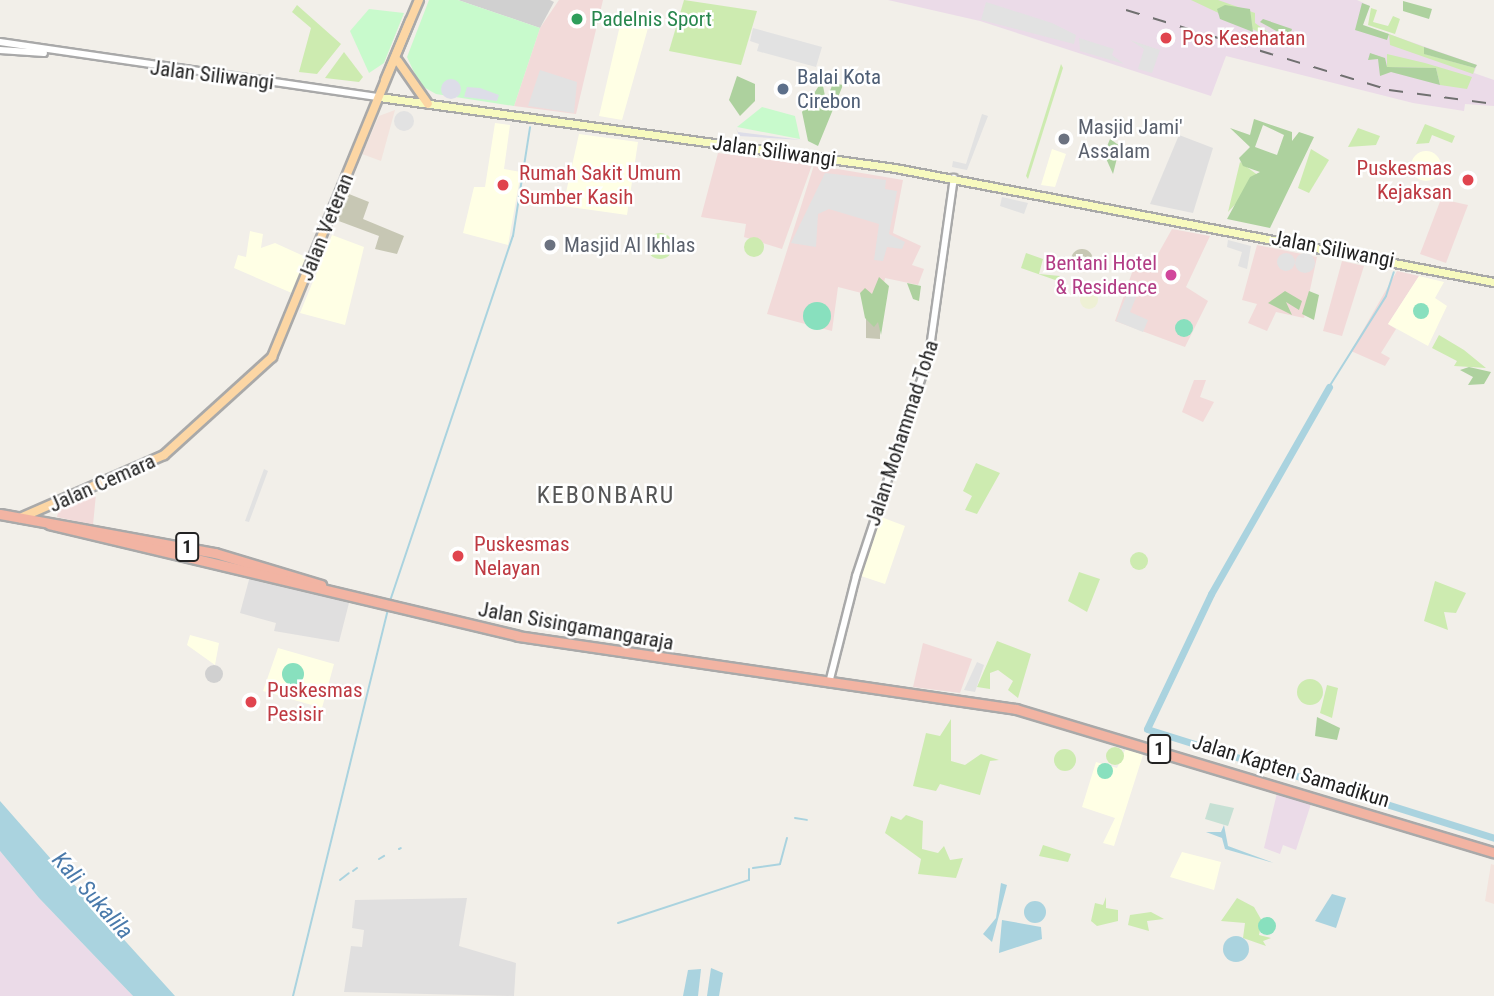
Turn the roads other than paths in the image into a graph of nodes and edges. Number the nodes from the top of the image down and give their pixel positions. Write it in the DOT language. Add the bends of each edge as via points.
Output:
graph roads {
  1 [pos="419,0"];
  2 [pos="410,21"];
  3 [pos="0,42"];
  4 [pos="0,50"];
  5 [pos="49,53"];
  6 [pos="398,61"];
  7 [pos="385,83"];
  8 [pos="379,97"];
  9 [pos="428,104"];
  10 [pos="954,178"];
  11 [pos="1494,282"];
  12 [pos="272,357"];
  13 [pos="0,514"];
  14 [pos="20,518"];
  15 [pos="828,683"];
  16 [pos="1494,852"];
  1 -- 2 [label="main road"];
  2 -- 6 [label="main road"];
  2 -- 7 [label="main road"];
  3 -- 5 [label="street, Jalan Siliwangi"];
  4 -- 5 [label="street, Jalan Siliwangi"];
  5 -- 8 [label="street, Jalan Siliwangi"];
  6 -- 7 [label="main road"];
  6 -- 9 [label="main road"];
  7 -- 8 [label="main road, Jalan Veteran"];
  8 -- 9 [label="main road, Jalan Siliwangi"];
  8 -- 12 [label="main road, Jalan Veteran"];
  9 -- 10 [label="main road, Jalan Siliwangi"];
  10 -- 11 [label="main road, Jalan Siliwangi"];
  10 -- 15 [label="street, Jalan Mohammad Toha" via="929,355 856,576"];
  12 -- 14 [label="main road, Jalan Cemara" via="164,455"];
  13 -- 14 [label="highway, Jalan Sisingamangaraja / 1"];
  14 -- 15 [label="highway, Jalan Sisingamangaraja / 1" via="321,585 518,636"];
  15 -- 16 [label="highway, Jalan Kapten Samadikun / 1" via="1028,712"];
}
